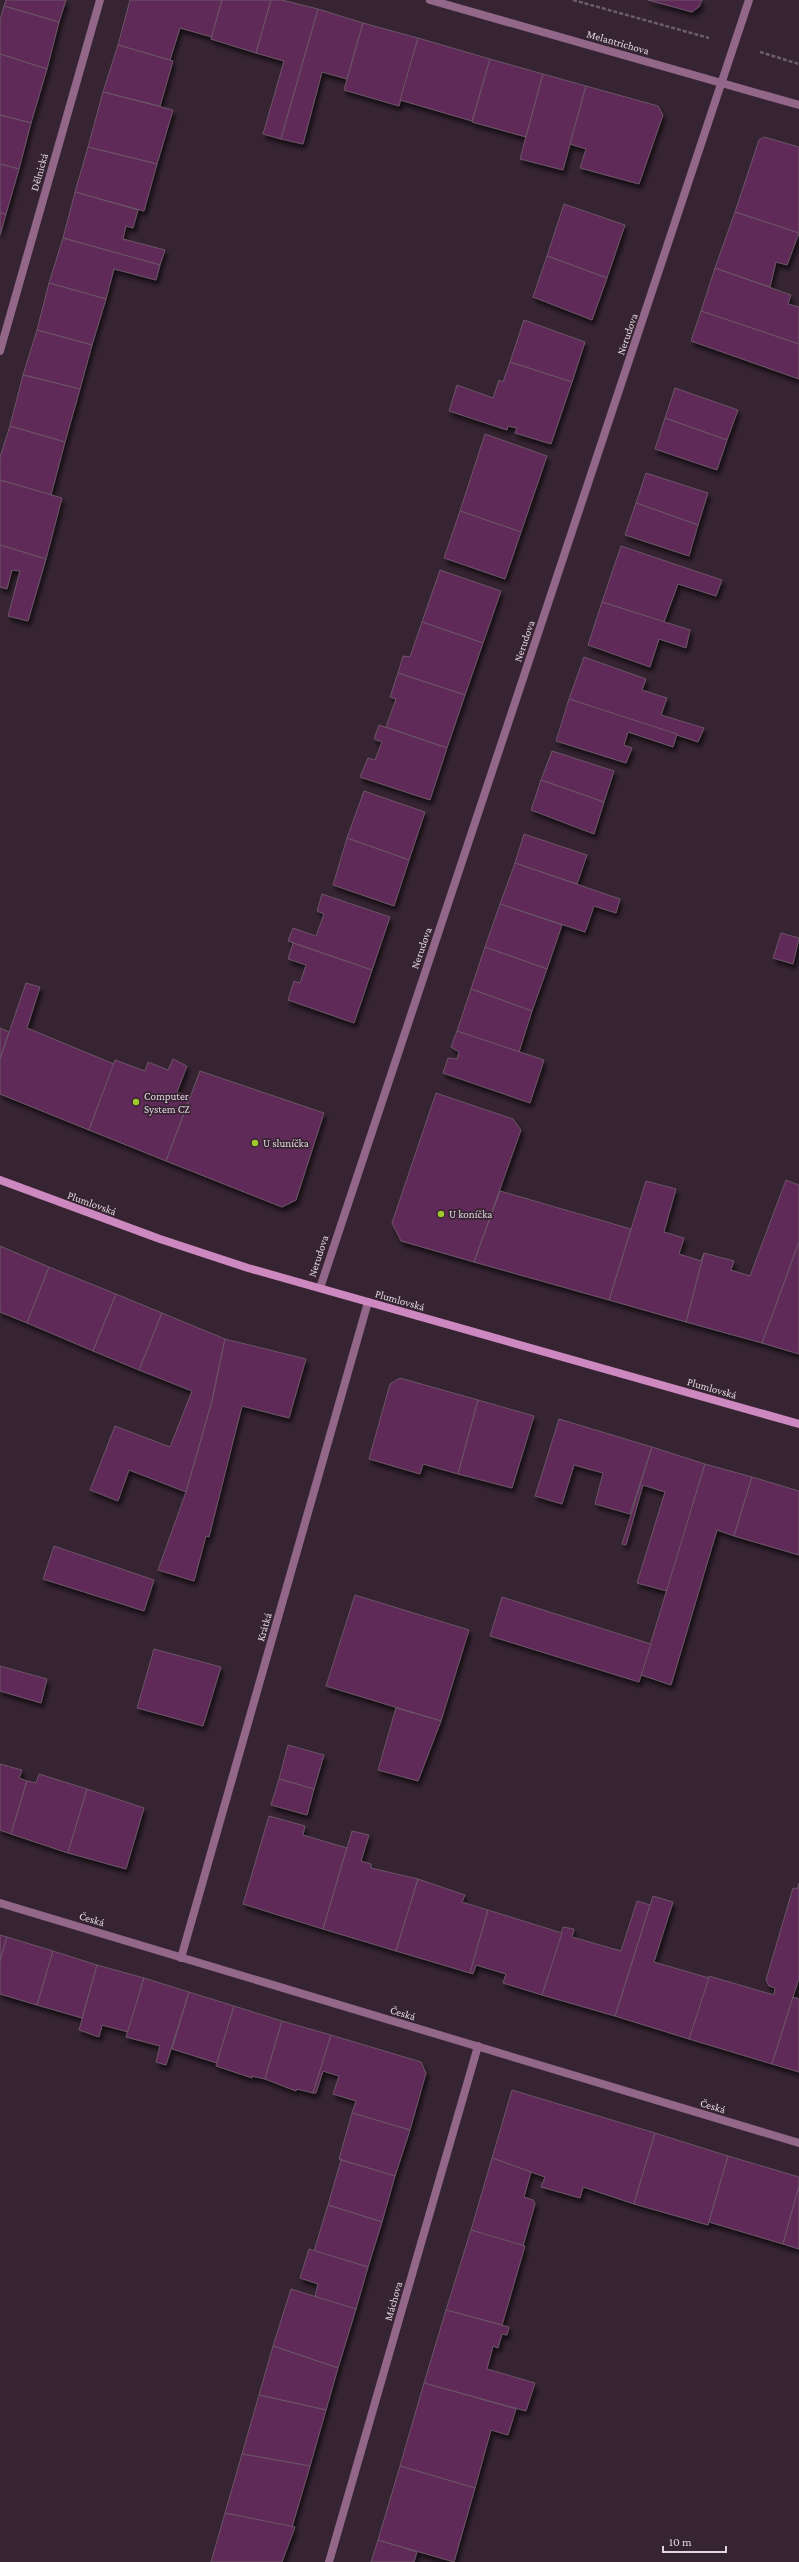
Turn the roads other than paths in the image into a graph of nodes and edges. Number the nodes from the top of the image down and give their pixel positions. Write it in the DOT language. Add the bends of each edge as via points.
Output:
graph roads {
  1 [pos="100,0"];
  2 [pos="430,0"];
  3 [pos="748,0"];
  4 [pos="722,84"];
  5 [pos="799,105"];
  6 [pos="0,351"];
  7 [pos="0,1180"];
  8 [pos="320,1288"];
  9 [pos="368,1302"];
  10 [pos="799,1424"];
  11 [pos="0,1903"];
  12 [pos="181,1958"];
  13 [pos="478,2046"];
  14 [pos="799,2143"];
  15 [pos="329,2562"];
  1 -- 6 [label="street, Dělnická"];
  2 -- 4 [label="street, Melantrichova"];
  3 -- 4 [label="street, Nerudova"];
  4 -- 5 [label="street, Melantrichova"];
  4 -- 8 [label="street, Nerudova"];
  7 -- 8 [label="main road, Plumlovská" via="160,1239"];
  8 -- 9 [label="main road, Plumlovská"];
  9 -- 10 [label="main road, Plumlovská"];
  9 -- 12 [label="street, Krátká"];
  11 -- 12 [label="street, Česká"];
  12 -- 13 [label="street, Česká"];
  13 -- 14 [label="street, Česká"];
  13 -- 15 [label="street, Máchova"];
}
